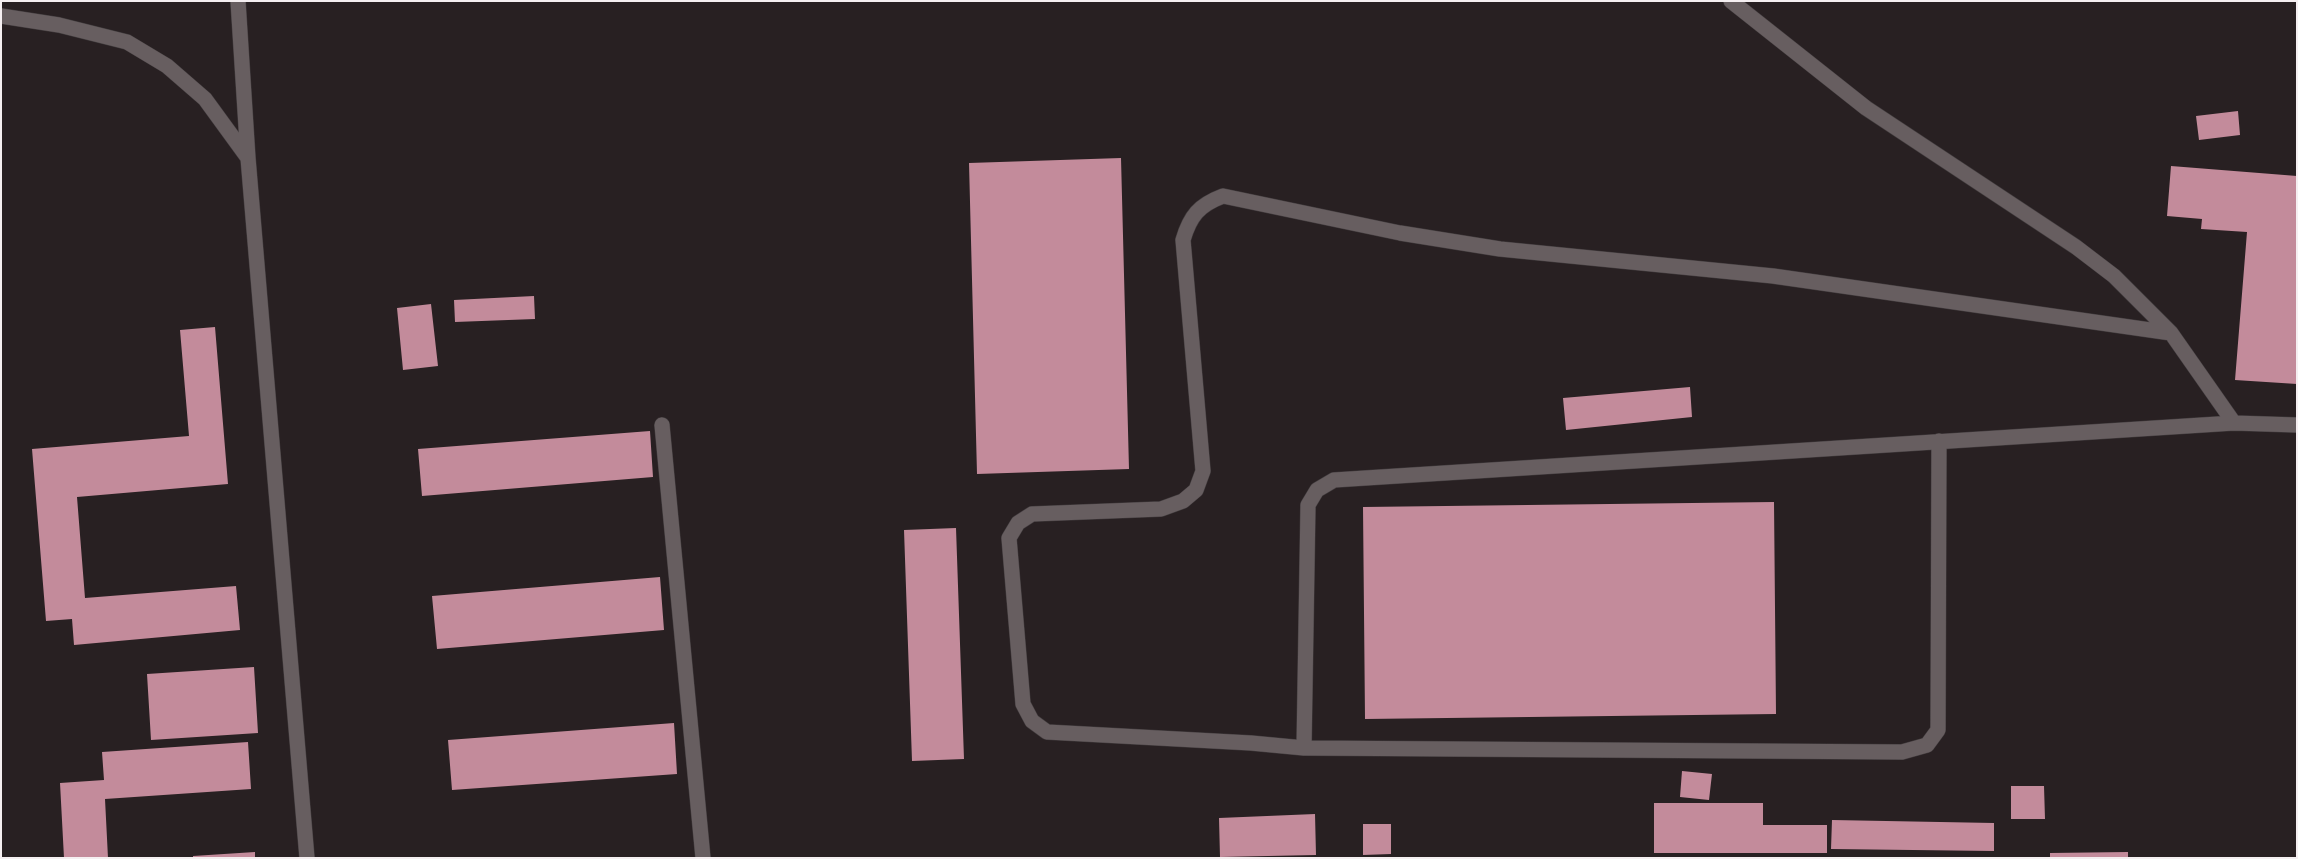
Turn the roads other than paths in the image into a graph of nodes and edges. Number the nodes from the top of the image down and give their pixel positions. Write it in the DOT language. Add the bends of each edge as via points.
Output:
graph roads {
  1 [pos="238,1"];
  2 [pos="1731,1"];
  3 [pos="1,16"];
  4 [pos="248,158"];
  5 [pos="2171,333"];
  6 [pos="2234,422"];
  7 [pos="662,425"];
  8 [pos="2297,425"];
  9 [pos="1939,441"];
  10 [pos="1304,748"];
  11 [pos="307,858"];
  12 [pos="703,858"];
  1 -- 4 [label="lane"];
  2 -- 5 [label="lane" via="1874,114 2091,258 2140,300"];
  3 -- 4 [label="lane" via="59,24 127,42 167,66 205,98"];
  4 -- 11 [label="lane"];
  5 -- 6 [label="lane"];
  5 -- 10 [label="lane" via="1773,276 1500,249 1400,233 1223,196 1207,202 1188,224 1183,240 1203,471 1196,490 1182,501 1161,508 1032,514 1018,523 1009,538 1023,704 1032,720 1047,732 1251,742"];
  6 -- 8 [label="lane"];
  6 -- 9 [label="lane"];
  7 -- 12 [label="lane"];
  9 -- 10 [label="lane" via="1334,480 1317,490 1308,505"];
  9 -- 10 [label="lane" via="1938,730 1927,745 1902,752"];
}
